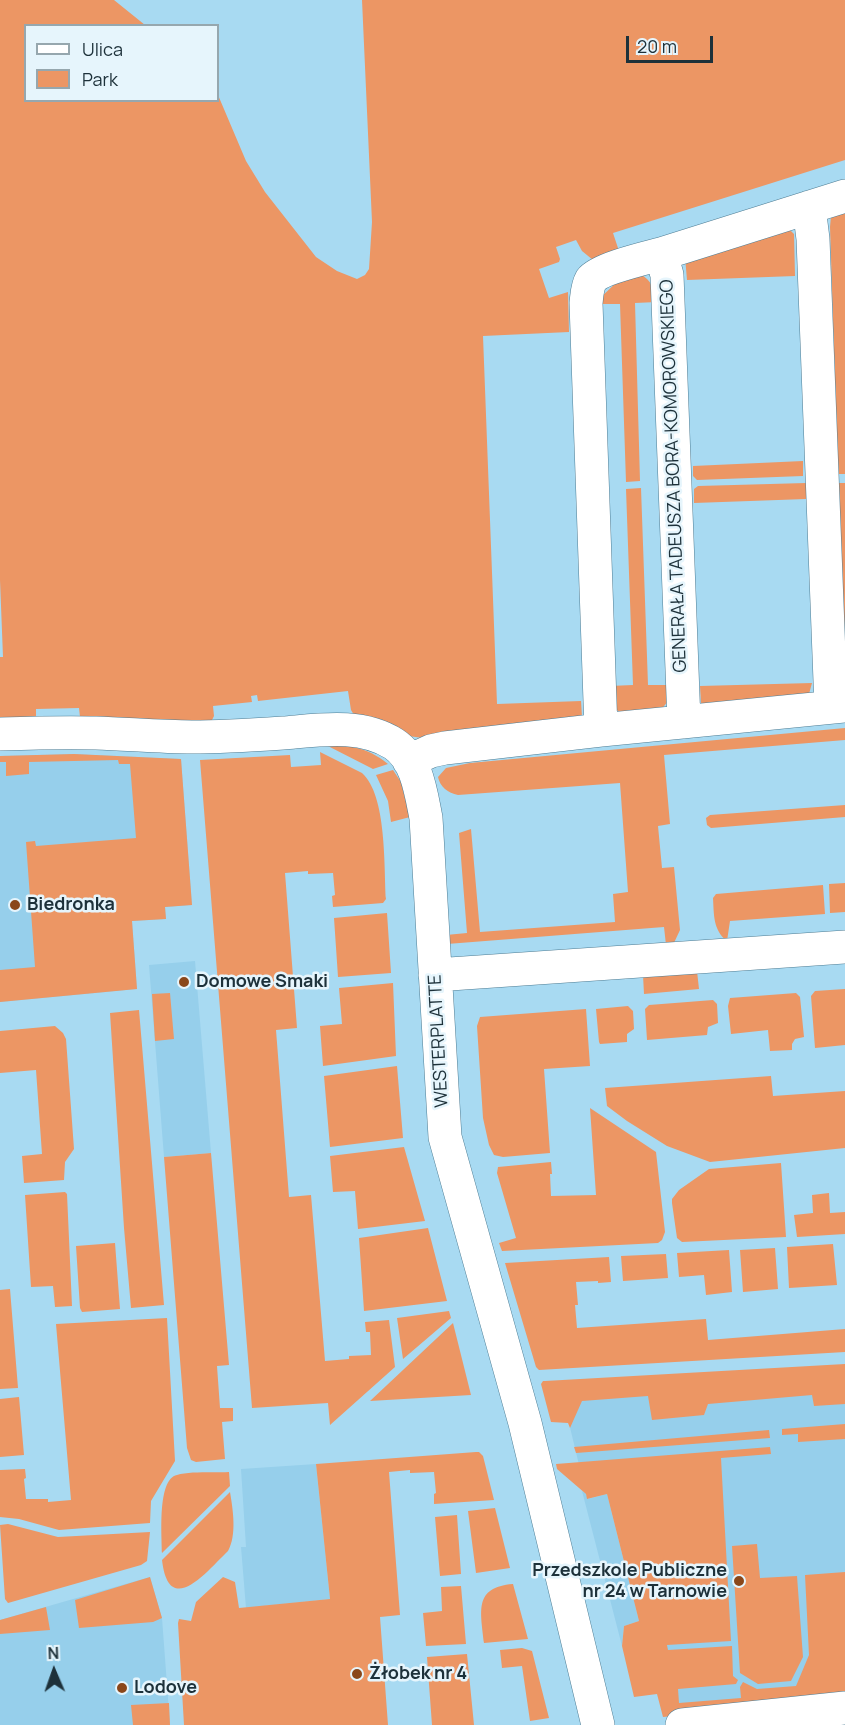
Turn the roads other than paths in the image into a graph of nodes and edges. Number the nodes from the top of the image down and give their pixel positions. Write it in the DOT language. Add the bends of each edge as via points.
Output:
graph roads {
  1 [pos="845,196"];
  2 [pos="809,207"];
  3 [pos="662,254"];
  4 [pos="838,707"];
  5 [pos="684,722"];
  6 [pos="602,730"];
  7 [pos="0,734"];
  8 [pos="409,761"];
  9 [pos="845,947"];
  10 [pos="435,975"];
  11 [pos="845,1708"];
  12 [pos="598,1725"];
  13 [pos="682,1725"];
  1 -- 2 [label="street"];
  2 -- 3 [label="street"];
  2 -- 4 [label="street"];
  3 -- 5 [label="street, GENERAŁA TADEUSZA BORA-KOMOROWSKIEGO" via="667,275"];
  3 -- 6 [label="street, GENERAŁA TADEUSZA BORA-KOMOROWSKIEGO" via="604,271 592,279 587,290"];
  4 -- 5 [label="street"];
  5 -- 6 [label="street"];
  6 -- 8 [label="street" via="445,748"];
  7 -- 8 [label="street, WESTERPLATTE" via="192,737 337,729 375,735 394,744"];
  8 -- 10 [label="street, WESTERPLATTE" via="426,818"];
  9 -- 10 [label="street"];
  10 -- 12 [label="street, WESTERPLATTE" via="448,1152 522,1412"];
  11 -- 13 [label="street"];
}
